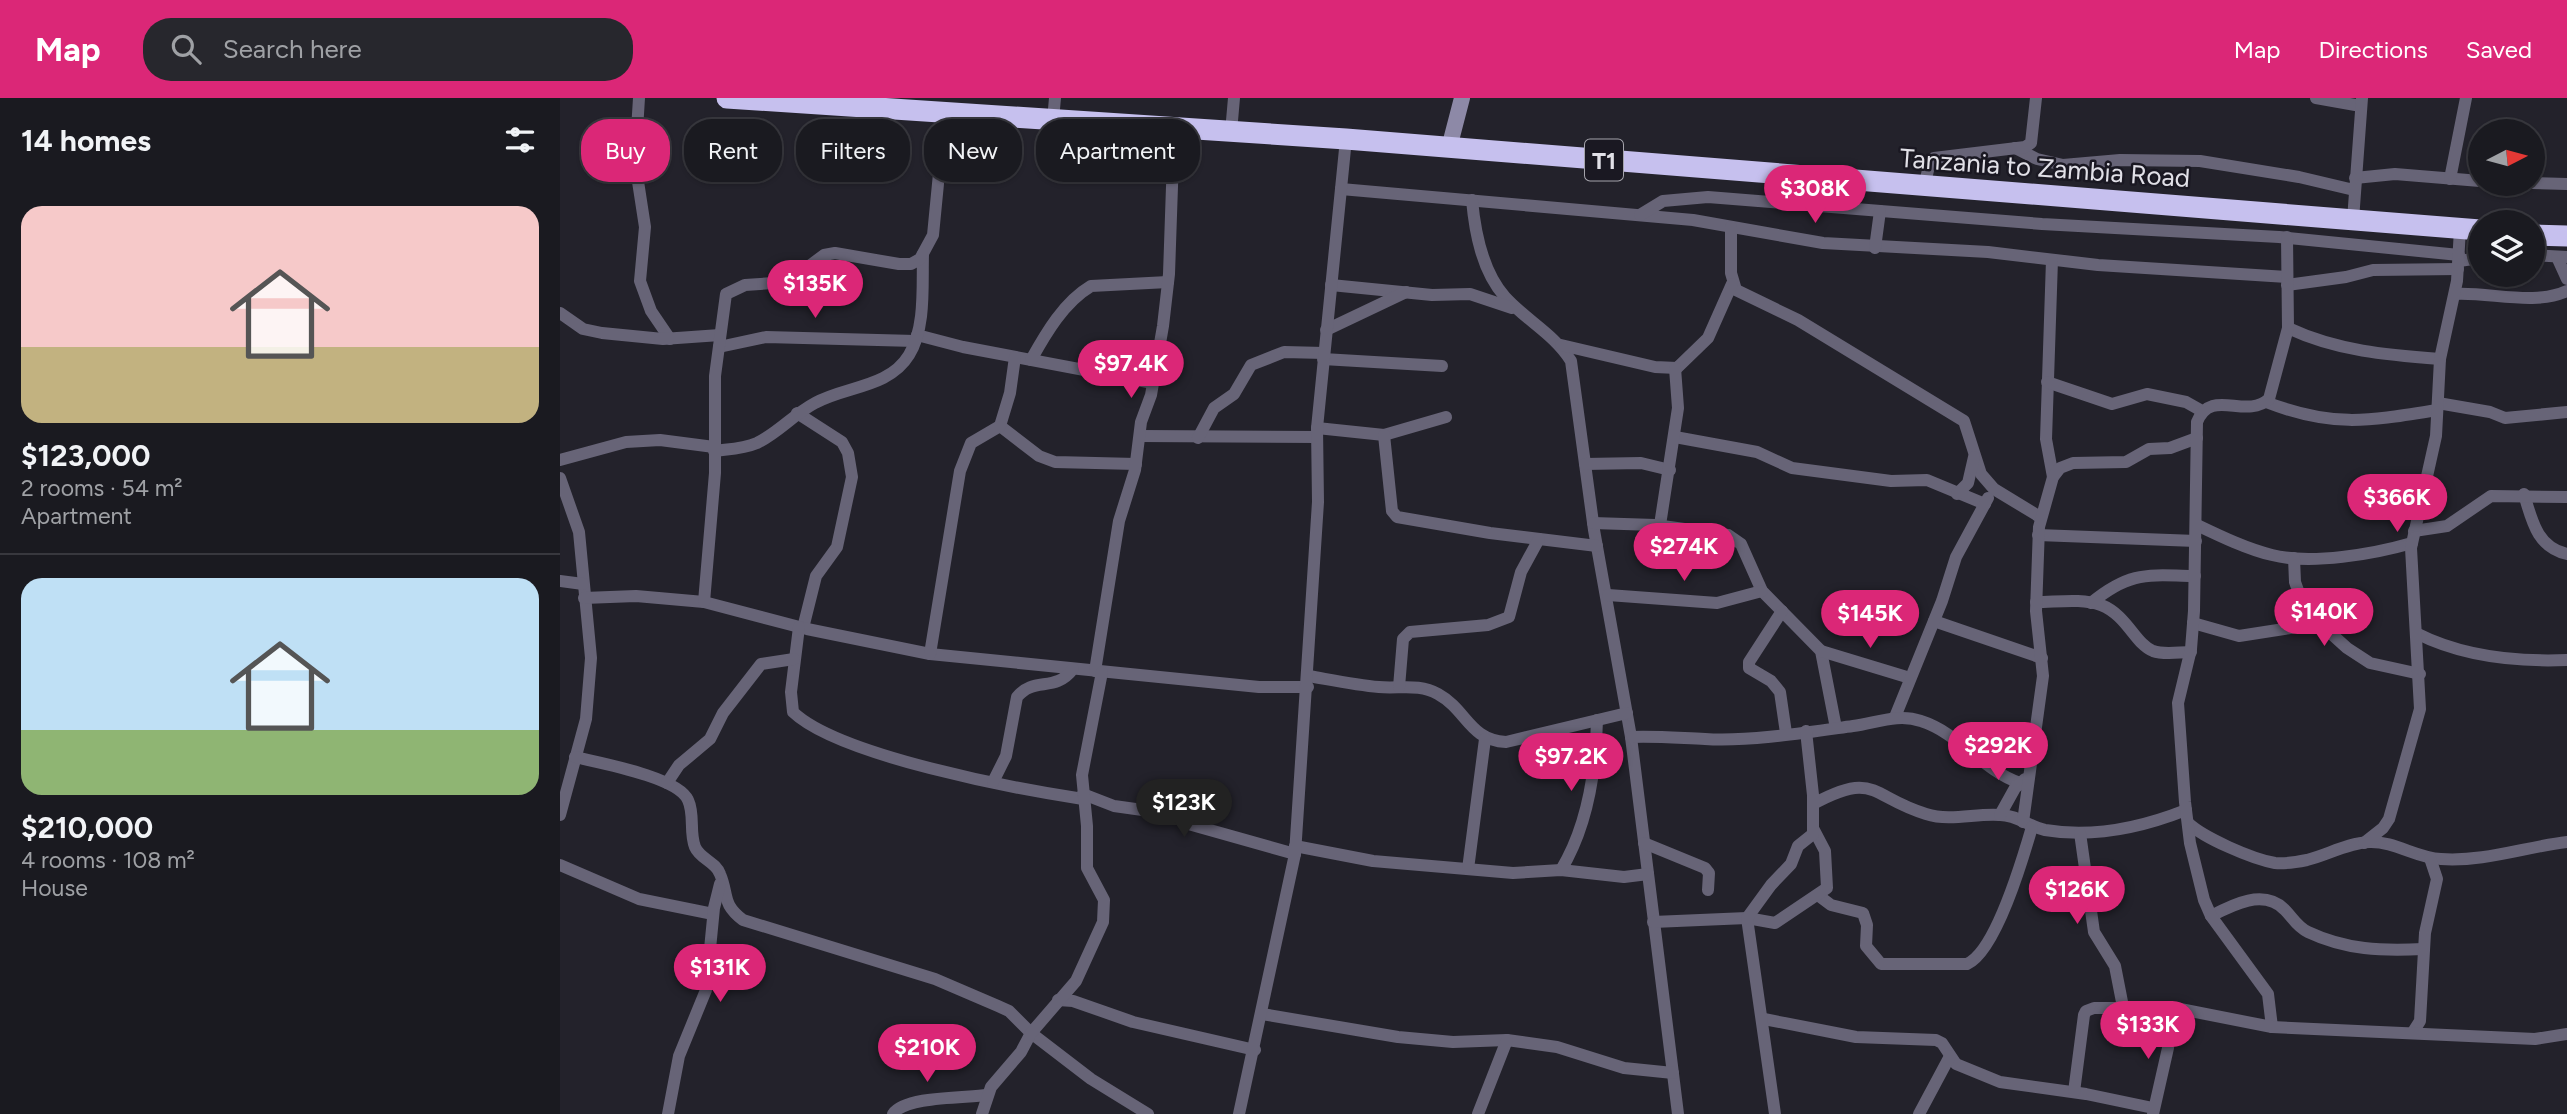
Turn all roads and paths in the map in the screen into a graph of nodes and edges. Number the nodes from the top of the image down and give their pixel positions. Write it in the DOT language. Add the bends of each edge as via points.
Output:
graph roads {
  1 [pos="639,98"];
  2 [pos="727,98"];
  3 [pos="1055,98"];
  4 [pos="1234,98"];
  5 [pos="1462,98"];
  6 [pos="2036,98"];
  7 [pos="2316,98"];
  8 [pos="2466,98"];
  9 [pos="2361,102"];
  10 [pos="885,103"];
  11 [pos="945,113"];
  12 [pos="1038,119"];
  13 [pos="1053,119"];
  14 [pos="1200,130"];
  15 [pos="1231,132"];
  16 [pos="1346,139"];
  17 [pos="1449,148"];
  18 [pos="2015,148"];
  19 [pos="2450,179"];
  20 [pos="2468,180"];
  21 [pos="1175,182"];
  22 [pos="2545,183"];
  23 [pos="2355,184"];
  24 [pos="2567,184"];
  25 [pos="1924,187"];
  26 [pos="1341,189"];
  27 [pos="1472,200"];
  28 [pos="1881,211"];
  29 [pos="1640,215"];
  30 [pos="2353,220"];
  31 [pos="1731,227"];
  32 [pos="2468,230"];
  33 [pos="2545,235"];
  34 [pos="2468,236"];
  35 [pos="2567,236"];
  36 [pos="2287,237"];
  37 [pos="1875,248"];
  38 [pos="923,254"];
  39 [pos="2562,257"];
  40 [pos="2052,260"];
  41 [pos="2468,260"];
  42 [pos="2459,262"];
  43 [pos="2567,279"];
  44 [pos="2287,281"];
  45 [pos="1168,282"];
  46 [pos="1732,284"];
  47 [pos="1331,285"];
  48 [pos="2567,291"];
  49 [pos="1407,292"];
  50 [pos="2455,294"];
  51 [pos="1522,312"];
  52 [pos="560,313"];
  53 [pos="2288,328"];
  54 [pos="1326,330"];
  55 [pos="916,338"];
  56 [pos="670,339"];
  57 [pos="720,341"];
  58 [pos="1561,345"];
  59 [pos="1324,356"];
  60 [pos="1015,357"];
  61 [pos="2440,359"];
  62 [pos="1031,360"];
  63 [pos="1442,366"];
  64 [pos="1675,368"];
  65 [pos="2047,382"];
  66 [pos="1153,383"];
  67 [pos="2266,402"];
  68 [pos="2437,407"];
  69 [pos="2202,411"];
  70 [pos="2567,412"];
  71 [pos="797,413"];
  72 [pos="1446,418"];
  73 [pos="1000,426"];
  74 [pos="1317,433"];
  75 [pos="1384,435"];
  76 [pos="1140,436"];
  77 [pos="1675,437"];
  78 [pos="1198,438"];
  79 [pos="2197,438"];
  80 [pos="715,449"];
  81 [pos="1974,457"];
  82 [pos="560,460"];
  83 [pos="1136,464"];
  84 [pos="1585,464"];
  85 [pos="1670,470"];
  86 [pos="2053,477"];
  87 [pos="560,478"];
  88 [pos="1994,489"];
  89 [pos="1957,494"];
  90 [pos="2524,494"];
  91 [pos="563,497"];
  92 [pos="2567,497"];
  93 [pos="1984,504"];
  94 [pos="2040,517"];
  95 [pos="1593,523"];
  96 [pos="1660,525"];
  97 [pos="2197,526"];
  98 [pos="2038,536"];
  99 [pos="2413,537"];
  100 [pos="1539,539"];
  101 [pos="2196,541"];
  102 [pos="1597,546"];
  103 [pos="2567,554"];
  104 [pos="2294,558"];
  105 [pos="2195,576"];
  106 [pos="560,581"];
  107 [pos="583,584"];
  108 [pos="1762,591"];
  109 [pos="1608,595"];
  110 [pos="584,598"];
  111 [pos="704,602"];
  112 [pos="2036,602"];
  113 [pos="2091,603"];
  114 [pos="1782,611"];
  115 [pos="1934,621"];
  116 [pos="2323,622"];
  117 [pos="2193,623"];
  118 [pos="801,627"];
  119 [pos="2416,633"];
  120 [pos="1821,651"];
  121 [pos="2191,652"];
  122 [pos="930,654"];
  123 [pos="2042,658"];
  124 [pos="794,659"];
  125 [pos="2567,660"];
  126 [pos="1073,669"];
  127 [pos="1098,671"];
  128 [pos="2420,674"];
  129 [pos="1910,678"];
  130 [pos="1309,682"];
  131 [pos="1399,687"];
  132 [pos="1627,713"];
  133 [pos="1895,717"];
  134 [pos="1597,720"];
  135 [pos="1836,728"];
  136 [pos="1806,731"];
  137 [pos="1786,733"];
  138 [pos="1630,737"];
  139 [pos="1485,739"];
  140 [pos="560,761"];
  141 [pos="574,761"];
  142 [pos="2024,780"];
  143 [pos="993,782"];
  144 [pos="667,783"];
  145 [pos="1083,796"];
  146 [pos="1813,804"];
  147 [pos="560,815"];
  148 [pos="2000,815"];
  149 [pos="2187,816"];
  150 [pos="2027,824"];
  151 [pos="1814,830"];
  152 [pos="2080,833"];
  153 [pos="2567,842"];
  154 [pos="1644,843"];
  155 [pos="2364,843"];
  156 [pos="1295,850"];
  157 [pos="2430,858"];
  158 [pos="560,865"];
  159 [pos="1468,869"];
  160 [pos="1561,870"];
  161 [pos="1648,874"];
  162 [pos="722,880"];
  163 [pos="1709,890"];
  164 [pos="1819,896"];
  165 [pos="713,914"];
  166 [pos="2211,916"];
  167 [pos="1747,918"];
  168 [pos="1653,922"];
  169 [pos="2423,949"];
  170 [pos="1058,1000"];
  171 [pos="2123,1007"];
  172 [pos="2172,1008"];
  173 [pos="1262,1014"];
  174 [pos="1764,1019"];
  175 [pos="2272,1027"];
  176 [pos="2413,1032"];
  177 [pos="1031,1033"];
  178 [pos="2567,1034"];
  179 [pos="1507,1040"];
  180 [pos="1255,1050"];
  181 [pos="1950,1056"];
  182 [pos="1673,1073"];
  183 [pos="2074,1092"];
  184 [pos="987,1094"];
  185 [pos="2153,1111"];
  186 [pos="670,1114"];
  187 [pos="893,1114"];
  188 [pos="982,1114"];
  189 [pos="1148,1114"];
  190 [pos="1239,1114"];
  191 [pos="1478,1114"];
  192 [pos="1678,1114"];
  193 [pos="1775,1114"];
  194 [pos="1919,1114"];
  1 -- 56 [label="street" via="635,162 645,227 640,281 650,311"];
  2 -- 10 [label="highway, Tanzania to Zambia Road / T1"];
  3 -- 13 [label="street"];
  4 -- 15 [label="street"];
  5 -- 17 [label="street"];
  6 -- 18 [label="street" via="2031,143"];
  7 -- 9 [label="street"];
  8 -- 19 [label="street"];
  9 -- 23 [label="street"];
  10 -- 11 [label="highway, Tanzania to Zambia Road / T1"];
  11 -- 12 [label="highway, Tanzania to Zambia Road / T1"];
  11 -- 38 [label="street" via="933,235"];
  14 -- 15 [label="highway, Tanzania to Zambia Road / T1"];
  15 -- 16 [label="highway, Tanzania to Zambia Road / T1"];
  16 -- 17 [label="highway, Tanzania to Zambia Road / T1"];
  16 -- 26 [label="street"];
  17 -- 25 [label="highway, Tanzania to Zambia Road / T1"];
  18 -- 23 [label="street" via="2063,165 2200,161"];
  18 -- 25 [label="street" via="1934,158"];
  19 -- 20 [label="street"];
  19 -- 23 [label="street" via="2395,174"];
  21 -- 45 [label="street"];
  22 -- 24 [label="street"];
  23 -- 30 [label="street"];
  25 -- 30 [label="highway, Tanzania to Zambia Road / T1"];
  26 -- 27 [label="street"];
  26 -- 47 [label="street"];
  27 -- 29 [label="street"];
  27 -- 51 [label="street" via="1475,233 1490,274"];
  28 -- 29 [label="street" via="1680,197"];
  28 -- 36 [label="street"];
  28 -- 37 [label="street"];
  29 -- 31 [label="street"];
  30 -- 32 [label="highway, Tanzania to Zambia Road / T1"];
  31 -- 37 [label="street"];
  31 -- 46 [label="street"];
  33 -- 35 [label="highway"];
  34 -- 42 [label="street"];
  36 -- 42 [label="street"];
  36 -- 44 [label="street"];
  37 -- 40 [label="street" via="1988,252"];
  38 -- 55 [label="street"];
  38 -- 57 [label="street" via="911,264 899,264 835,253 824,255 788,282 733,288 726,294"];
  39 -- 43 [label="street"];
  40 -- 44 [label="street"];
  40 -- 65 [label="street"];
  41 -- 42 [label="street"];
  42 -- 44 [label="street"];
  42 -- 50 [label="street"];
  44 -- 53 [label="street"];
  45 -- 62 [label="street" via="1091,286 1057,319"];
  45 -- 66 [label="street"];
  46 -- 64 [label="street" via="1708,338"];
  46 -- 81 [label="street" via="1942,405 1964,421"];
  47 -- 49 [label="street"];
  47 -- 54 [label="street"];
  48 -- 50 [label="street" via="2532,298"];
  49 -- 51 [label="street" via="1469,294"];
  49 -- 54 [label="street"];
  50 -- 61 [label="street"];
  51 -- 58 [label="street"];
  52 -- 56 [label="street" via="583,330"];
  53 -- 61 [label="street" via="2331,346"];
  53 -- 67 [label="street"];
  54 -- 59 [label="street"];
  55 -- 57 [label="street"];
  55 -- 60 [label="street"];
  55 -- 71 [label="street" via="909,356 879,381 837,393"];
  56 -- 57 [label="street"];
  57 -- 80 [label="street"];
  58 -- 64 [label="street"];
  58 -- 84 [label="street" via="1572,361"];
  59 -- 63 [label="street"];
  59 -- 74 [label="street"];
  59 -- 78 [label="street" via="1284,352 1251,365 1234,394 1214,408"];
  60 -- 62 [label="street"];
  60 -- 73 [label="street"];
  61 -- 68 [label="street"];
  62 -- 66 [label="street"];
  64 -- 77 [label="street"];
  65 -- 69 [label="street" via="2112,404 2147,394 2186,402"];
  65 -- 86 [label="street" via="2046,439"];
  66 -- 76 [label="street"];
  67 -- 68 [label="street" via="2301,416 2340,422 2386,419"];
  67 -- 69 [label="street" via="2248,409 2219,403"];
  68 -- 70 [label="street" via="2490,412 2505,418"];
  68 -- 99 [label="street" via="2432,461"];
  69 -- 79 [label="street"];
  71 -- 80 [label="street" via="758,442 739,449"];
  71 -- 118 [label="street" via="842,442 852,478 837,547 816,576"];
  72 -- 75 [label="street"];
  73 -- 83 [label="street" via="1039,456 1055,462"];
  73 -- 122 [label="street" via="971,443 960,471"];
  74 -- 75 [label="street"];
  74 -- 78 [label="street"];
  74 -- 130 [label="street"];
  75 -- 100 [label="street" via="1392,512 1397,517"];
  76 -- 78 [label="street"];
  76 -- 83 [label="street"];
  77 -- 85 [label="street"];
  77 -- 89 [label="street" via="1757,452 1792,468 1891,481 1927,480"];
  79 -- 86 [label="street" via="2170,448 2149,449 2126,462 2074,463 2060,468"];
  79 -- 97 [label="street"];
  80 -- 82 [label="street" via="660,440 626,442"];
  80 -- 111 [label="street"];
  81 -- 88 [label="street"];
  81 -- 89 [label="street" via="1968,483"];
  83 -- 127 [label="street" via="1119,521"];
  84 -- 85 [label="street" via="1641,463"];
  84 -- 95 [label="street"];
  85 -- 96 [label="street"];
  86 -- 94 [label="street"];
  87 -- 91 [label="street"];
  88 -- 93 [label="street"];
  88 -- 94 [label="street"];
  89 -- 93 [label="street"];
  90 -- 92 [label="street"];
  90 -- 99 [label="street" via="2491,496 2446,526"];
  90 -- 103 [label="street" via="2535,530 2548,547"];
  91 -- 107 [label="street" via="579,532"];
  93 -- 115 [label="street" via="1956,556"];
  94 -- 98 [label="street"];
  95 -- 96 [label="street"];
  95 -- 102 [label="street"];
  96 -- 108 [label="street" via="1728,535 1741,544"];
  97 -- 101 [label="street"];
  97 -- 104 [label="street" via="2272,555"];
  98 -- 101 [label="street"];
  98 -- 112 [label="street"];
  99 -- 104 [label="street" via="2360,554"];
  99 -- 119 [label="street"];
  100 -- 102 [label="street"];
  100 -- 131 [label="street" via="1521,572 1509,617 1488,625 1410,632 1403,639"];
  101 -- 105 [label="street"];
  102 -- 109 [label="street"];
  104 -- 116 [label="street" via="2298,596 2305,610"];
  105 -- 113 [label="street" via="2129,577"];
  105 -- 117 [label="street"];
  106 -- 107 [label="street"];
  107 -- 110 [label="street"];
  108 -- 109 [label="street" via="1717,603"];
  108 -- 114 [label="street"];
  109 -- 132 [label="street"];
  110 -- 111 [label="street" via="636,596"];
  110 -- 141 [label="street" via="591,658 586,719"];
  111 -- 118 [label="street"];
  112 -- 113 [label="street"];
  112 -- 123 [label="street"];
  113 -- 121 [label="street" via="2127,621 2145,647 2155,652"];
  114 -- 120 [label="street"];
  114 -- 137 [label="street" via="1749,668 1780,692"];
  115 -- 123 [label="street"];
  115 -- 129 [label="street"];
  116 -- 117 [label="street" via="2239,636"];
  116 -- 128 [label="street" via="2347,648 2370,663"];
  117 -- 121 [label="street"];
  118 -- 122 [label="street"];
  118 -- 124 [label="street"];
  119 -- 125 [label="street" via="2469,652 2533,661"];
  119 -- 128 [label="street"];
  120 -- 129 [label="street"];
  120 -- 135 [label="street"];
  121 -- 149 [label="street" via="2178,703"];
  122 -- 126 [label="street"];
  123 -- 142 [label="street" via="2040,704"];
  124 -- 143 [label="street" via="793,712 807,726 856,745"];
  124 -- 144 [label="street" via="761,664 723,713 710,739"];
  126 -- 127 [label="street"];
  126 -- 143 [label="street" via="1062,681 1031,685 1017,697 1006,756"];
  127 -- 130 [label="street" via="1259,687"];
  127 -- 145 [label="street"];
  128 -- 155 [label="street" via="2420,709 2389,819"];
  129 -- 133 [label="street"];
  130 -- 131 [label="street"];
  130 -- 156 [label="street"];
  131 -- 139 [label="street" via="1436,693 1453,704"];
  132 -- 134 [label="street"];
  132 -- 138 [label="street"];
  133 -- 135 [label="street"];
  133 -- 142 [label="street" via="1921,720 1996,773"];
  134 -- 139 [label="street" via="1506,742"];
  134 -- 160 [label="street" via="1596,753 1581,825"];
  135 -- 136 [label="street"];
  136 -- 137 [label="street"];
  136 -- 146 [label="street"];
  137 -- 138 [label="street" via="1706,739"];
  138 -- 154 [label="street"];
  139 -- 159 [label="street"];
  140 -- 141 [label="street"];
  141 -- 144 [label="street"];
  141 -- 147 [label="street"];
  142 -- 148 [label="street"];
  142 -- 150 [label="street"];
  143 -- 145 [label="street"];
  144 -- 162 [label="street" via="687,796 692,840"];
  145 -- 156 [label="street" via="1164,813 1192,825"];
  145 -- 170 [label="street" via="1087,868 1104,900 1105,913 1076,981"];
  146 -- 148 [label="street" via="1857,786 1927,815"];
  146 -- 151 [label="street"];
  148 -- 150 [label="street"];
  149 -- 152 [label="street"];
  149 -- 155 [label="street" via="2199,832 2274,863 2305,860"];
  149 -- 166 [label="street" via="2196,869"];
  150 -- 152 [label="street"];
  150 -- 164 [label="street" via="2015,882 2000,918 1978,958 1967,964 1881,964 1867,946 1863,913 1831,905"];
  151 -- 164 [label="street" via="1828,865 1827,888"];
  151 -- 167 [label="street"];
  152 -- 171 [label="street" via="2094,932 2115,966"];
  153 -- 157 [label="street" via="2465,859"];
  154 -- 161 [label="street"];
  154 -- 163 [label="street" via="1705,868"];
  155 -- 157 [label="street" via="2401,846"];
  156 -- 159 [label="street"];
  156 -- 173 [label="street"];
  157 -- 169 [label="street" via="2437,879"];
  158 -- 165 [label="street" via="639,899"];
  159 -- 160 [label="street" via="1513,873"];
  160 -- 161 [label="street" via="1624,877"];
  161 -- 168 [label="street"];
  162 -- 165 [label="street"];
  162 -- 177 [label="street" via="725,902 743,920 958,988 1009,1011"];
  164 -- 167 [label="street" via="1775,923"];
  165 -- 186 [label="street" via="706,990 679,1056"];
  166 -- 169 [label="street" via="2246,900 2259,900 2284,908 2308,933 2346,946 2374,951"];
  166 -- 175 [label="street" via="2268,994"];
  167 -- 168 [label="street"];
  167 -- 174 [label="street"];
  168 -- 182 [label="street"];
  169 -- 176 [label="street" via="2420,1021"];
  170 -- 177 [label="street"];
  170 -- 180 [label="street"];
  171 -- 172 [label="street"];
  171 -- 183 [label="street" via="2086,1011"];
  172 -- 175 [label="street"];
  172 -- 185 [label="street"];
  173 -- 179 [label="street" via="1398,1037"];
  173 -- 180 [label="street"];
  174 -- 181 [label="street" via="1856,1037 1936,1041"];
  174 -- 193 [label="street"];
  175 -- 176 [label="street"];
  176 -- 178 [label="street" via="2535,1039"];
  177 -- 184 [label="street"];
  177 -- 189 [label="street" via="1091,1079"];
  179 -- 182 [label="street" via="1557,1047 1624,1068"];
  179 -- 191 [label="street"];
  180 -- 190 [label="street"];
  181 -- 183 [label="street" via="2000,1082"];
  181 -- 194 [label="street"];
  182 -- 192 [label="street"];
  183 -- 185 [label="street"];
  184 -- 187 [label="street" via="919,1101 903,1105"];
  184 -- 188 [label="street"];
}
